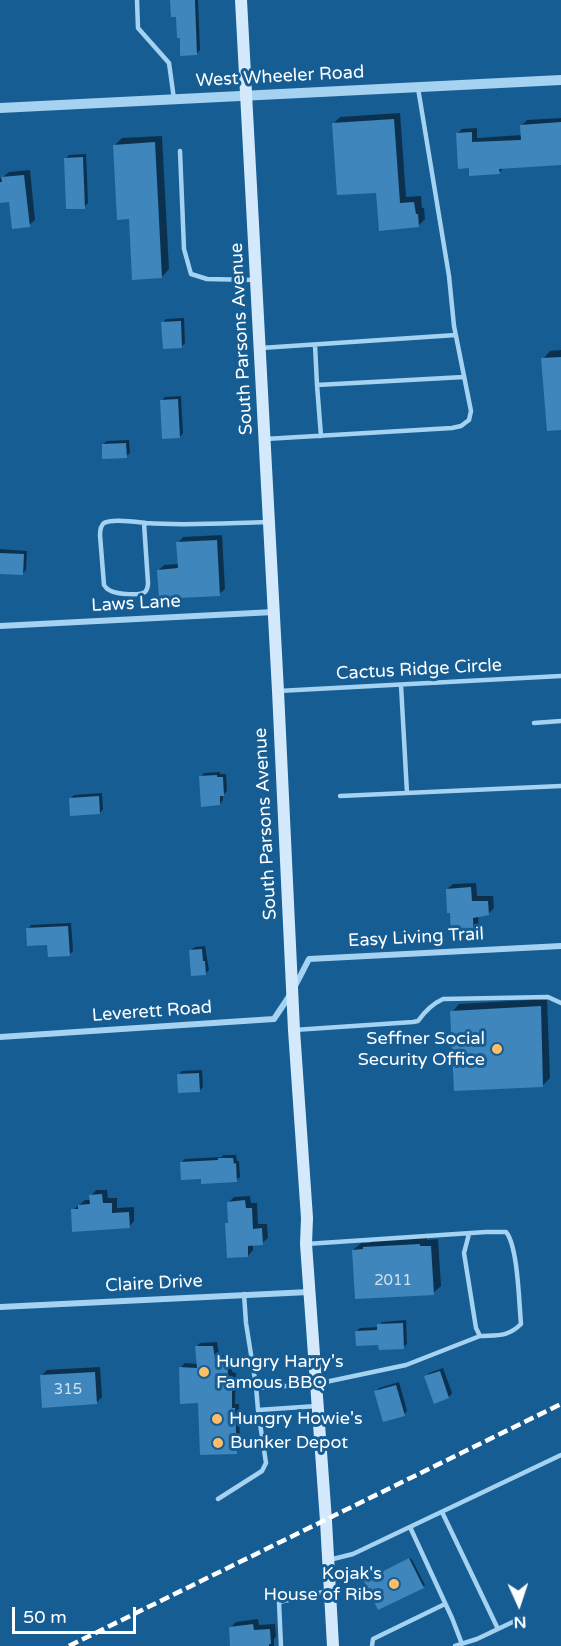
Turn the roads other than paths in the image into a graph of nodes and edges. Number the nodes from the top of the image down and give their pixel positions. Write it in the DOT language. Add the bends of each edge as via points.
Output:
graph roads {
  1 [pos="137,0"];
  2 [pos="241,0"];
  3 [pos="561,80"];
  4 [pos="418,87"];
  5 [pos="247,95"];
  6 [pos="174,99"];
  7 [pos="0,108"];
  8 [pos="180,151"];
  9 [pos="257,280"];
  10 [pos="456,335"];
  11 [pos="315,345"];
  12 [pos="260,348"];
  13 [pos="464,378"];
  14 [pos="317,385"];
  15 [pos="321,436"];
  16 [pos="265,439"];
  17 [pos="269,522"];
  18 [pos="144,523"];
  19 [pos="274,612"];
  20 [pos="0,626"];
  21 [pos="561,676"];
  22 [pos="401,685"];
  23 [pos="278,691"];
  24 [pos="561,721"];
  25 [pos="534,723"];
  26 [pos="561,786"];
  27 [pos="406,793"];
  28 [pos="340,796"];
  29 [pos="561,946"];
  30 [pos="292,992"];
  31 [pos="561,1003"];
  32 [pos="294,1030"];
  33 [pos="0,1037"];
  34 [pos="469,1233"];
  35 [pos="306,1244"];
  36 [pos="310,1292"];
  37 [pos="244,1294"];
  38 [pos="0,1307"];
  39 [pos="480,1336"];
  40 [pos="316,1384"];
  41 [pos="256,1388"];
  42 [pos="317,1406"];
  43 [pos="258,1410"];
  44 [pos="561,1455"];
  45 [pos="218,1498"];
  46 [pos="442,1512"];
  47 [pos="410,1527"];
  48 [pos="328,1560"];
  49 [pos="330,1591"];
  50 [pos="445,1604"];
  51 [pos="519,1619"];
  52 [pos="498,1629"];
  53 [pos="477,1638"];
  54 [pos="462,1644"];
  55 [pos="281,1646"];
  56 [pos="333,1646"];
  57 [pos="372,1646"];
  58 [pos="455,1646"];
  59 [pos="478,1646"];
  1 -- 6 [label="lane" via="138,28 169,63"];
  2 -- 5 [label="main road, South Parsons Avenue"];
  3 -- 4 [label="street, West Wheeler Road"];
  4 -- 5 [label="street, West Wheeler Road"];
  4 -- 10 [label="lane"];
  5 -- 6 [label="street, West Wheeler Road"];
  5 -- 9 [label="main road, South Parsons Avenue"];
  6 -- 7 [label="street, West Wheeler Road"];
  8 -- 9 [label="lane" via="184,249 191,274 207,279"];
  9 -- 12 [label="main road, South Parsons Avenue"];
  10 -- 11 [label="lane"];
  10 -- 13 [label="lane"];
  11 -- 12 [label="lane"];
  11 -- 14 [label="lane"];
  12 -- 16 [label="main road, South Parsons Avenue"];
  13 -- 14 [label="lane"];
  13 -- 15 [label="lane" via="471,411 469,420 461,426"];
  14 -- 15 [label="lane"];
  15 -- 16 [label="lane"];
  16 -- 17 [label="main road, South Parsons Avenue"];
  17 -- 18 [label="lane"];
  17 -- 19 [label="main road, South Parsons Avenue"];
  18 -- 18 [label="lane" via="107,522 100,529 104,585 109,590 131,594 146,591"];
  19 -- 20 [label="street, Laws Lane"];
  19 -- 23 [label="main road, South Parsons Avenue"];
  21 -- 22 [label="lane, Cactus Ridge Circle"];
  22 -- 23 [label="lane, Cactus Ridge Circle"];
  22 -- 27 [label="lane"];
  23 -- 30 [label="main road, South Parsons Avenue"];
  24 -- 25 [label="lane"];
  26 -- 27 [label="lane"];
  27 -- 28 [label="lane"];
  29 -- 30 [label="street, Easy Living Trail" via="309,959"];
  30 -- 32 [label="main road, South Parsons Avenue"];
  30 -- 33 [label="street, Leverett Road" via="274,1019"];
  31 -- 32 [label="lane" via="548,997 443,999 418,1021"];
  32 -- 35 [label="main road, South Parsons Avenue"];
  34 -- 35 [label="lane"];
  34 -- 39 [label="lane" via="464,1253 474,1322"];
  34 -- 39 [label="lane" via="507,1232 515,1256 521,1324 513,1332"];
  35 -- 36 [label="main road, South Parsons Avenue"];
  36 -- 37 [label="street, Claire Drive"];
  36 -- 40 [label="main road, South Parsons Avenue"];
  37 -- 38 [label="street, Claire Drive"];
  37 -- 41 [label="lane"];
  39 -- 40 [label="lane" via="406,1365"];
  40 -- 41 [label="lane"];
  40 -- 42 [label="main road, South Parsons Avenue"];
  41 -- 43 [label="lane"];
  42 -- 43 [label="lane"];
  42 -- 48 [label="main road, South Parsons Avenue"];
  43 -- 45 [label="lane" via="266,1463 262,1472"];
  44 -- 46 [label="lane"];
  46 -- 47 [label="lane"];
  46 -- 52 [label="lane"];
  47 -- 48 [label="lane" via="353,1554"];
  47 -- 50 [label="lane"];
  48 -- 49 [label="main road, South Parsons Avenue"];
  49 -- 55 [label="lane" via="279,1602"];
  49 -- 56 [label="main road, South Parsons Avenue"];
  50 -- 54 [label="lane"];
  50 -- 57 [label="lane" via="373,1639"];
  51 -- 52 [label="lane"];
  52 -- 53 [label="lane"];
  53 -- 54 [label="lane"];
  53 -- 59 [label="lane"];
  54 -- 58 [label="lane"];
}
